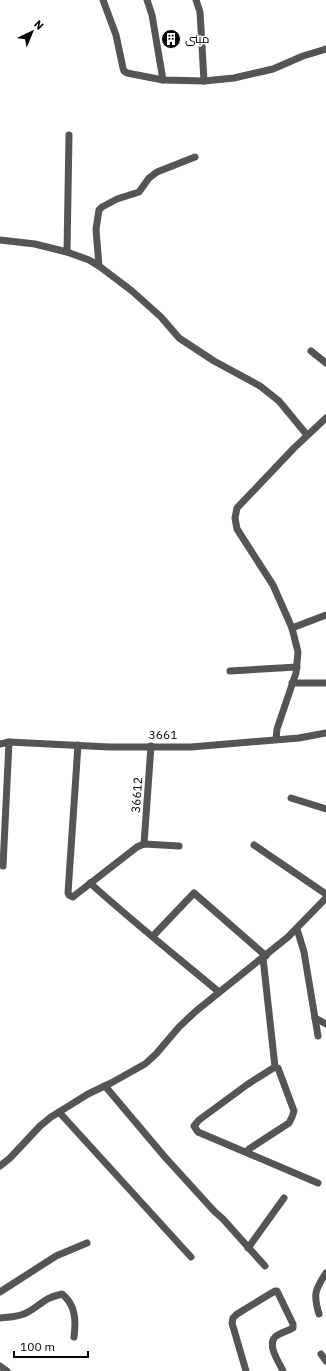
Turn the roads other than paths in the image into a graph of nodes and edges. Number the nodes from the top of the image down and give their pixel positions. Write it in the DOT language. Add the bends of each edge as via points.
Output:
graph roads {
  1 [pos="103,0"];
  2 [pos="147,0"];
  3 [pos="196,0"];
  4 [pos="326,49"];
  5 [pos="163,80"];
  6 [pos="204,81"];
  7 [pos="69,135"];
  8 [pos="195,157"];
  9 [pos="0,240"];
  10 [pos="67,252"];
  11 [pos="99,266"];
  12 [pos="311,351"];
  13 [pos="326,364"];
  14 [pos="326,418"];
  15 [pos="307,435"];
  16 [pos="326,615"];
  17 [pos="292,628"];
  18 [pos="297,667"];
  19 [pos="230,671"];
  20 [pos="292,683"];
  21 [pos="326,683"];
  22 [pos="326,733"];
  23 [pos="276,739"];
  24 [pos="9,742"];
  25 [pos="0,744"];
  26 [pos="78,745"];
  27 [pos="151,746"];
  28 [pos="291,798"];
  29 [pos="326,809"];
  30 [pos="144,844"];
  31 [pos="254,845"];
  32 [pos="179,846"];
  33 [pos="3,866"];
  34 [pos="90,882"];
  35 [pos="326,898"];
  36 [pos="297,928"];
  37 [pos="153,936"];
  38 [pos="264,957"];
  39 [pos="219,992"];
  40 [pos="315,1018"];
  41 [pos="326,1024"];
  42 [pos="318,1036"];
  43 [pos="275,1067"];
  44 [pos="105,1086"];
  45 [pos="59,1112"];
  46 [pos="247,1152"];
  47 [pos="0,1166"];
  48 [pos="318,1183"];
  49 [pos="284,1198"];
  50 [pos="87,1243"];
  51 [pos="248,1248"];
  52 [pos="191,1257"];
  53 [pos="265,1266"];
  54 [pos="326,1273"];
  55 [pos="0,1292"];
  56 [pos="319,1314"];
  57 [pos="0,1318"];
  58 [pos="74,1337"];
  59 [pos="321,1354"];
  60 [pos="326,1361"];
  61 [pos="0,1366"];
  62 [pos="7,1371"];
  63 [pos="246,1371"];
  64 [pos="283,1371"];
  1 -- 5 [label="street" via="116,35 124,71"];
  2 -- 5 [label="street"];
  3 -- 6 [label="street" via="201,17"];
  4 -- 6 [label="street" via="258,73"];
  5 -- 6 [label="street"];
  7 -- 10 [label="street"];
  8 -- 11 [label="street" via="157,172 139,192 117,199 99,210 96,229"];
  9 -- 10 [label="street" via="34,244"];
  10 -- 11 [label="street"];
  11 -- 15 [label="street" via="162,317 179,338 260,386 279,401"];
  12 -- 13 [label="street"];
  14 -- 15 [label="street"];
  15 -- 17 [label="street" via="240,504 235,518 237,529 273,585"];
  16 -- 17 [label="street"];
  17 -- 18 [label="street" via="298,652"];
  18 -- 19 [label="street"];
  18 -- 20 [label="street"];
  20 -- 21 [label="street"];
  20 -- 23 [label="street"];
  22 -- 23 [label="street, 3661"];
  23 -- 27 [label="street, 3661" via="191,747"];
  24 -- 25 [label="street, 3661"];
  24 -- 26 [label="street, 3661"];
  24 -- 33 [label="street"];
  26 -- 27 [label="street, 3661"];
  26 -- 34 [label="street" via="69,895 74,896"];
  27 -- 30 [label="street, 36612"];
  28 -- 29 [label="street"];
  30 -- 32 [label="street"];
  30 -- 34 [label="street"];
  31 -- 35 [label="street"];
  34 -- 37 [label="street" via="132,921"];
  35 -- 36 [label="street"];
  36 -- 38 [label="street"];
  36 -- 40 [label="street" via="304,952"];
  37 -- 38 [label="street" via="194,893"];
  37 -- 39 [label="street"];
  38 -- 39 [label="street"];
  38 -- 43 [label="street"];
  39 -- 44 [label="street" via="185,1022 145,1064"];
  40 -- 41 [label="street"];
  40 -- 42 [label="street"];
  43 -- 46 [label="street" via="278,1068 294,1111 289,1123"];
  43 -- 46 [label="street" via="198,1120 194,1126 198,1132"];
  44 -- 45 [label="street"];
  44 -- 51 [label="street" via="164,1156"];
  45 -- 47 [label="street" via="40,1126"];
  45 -- 52 [label="street"];
  46 -- 48 [label="street"];
  49 -- 51 [label="street"];
  50 -- 55 [label="street" via="56,1256"];
  51 -- 53 [label="street"];
  54 -- 56 [label="street" via="314,1299"];
  57 -- 58 [label="street" via="28,1312 44,1300 62,1294 72,1306 76,1325"];
  59 -- 60 [label="street"];
  61 -- 62 [label="street"];
  63 -- 64 [label="street" via="232,1323 233,1318 275,1291 278,1291 293,1324 293,1328 276,1336 272,1342"];
}
